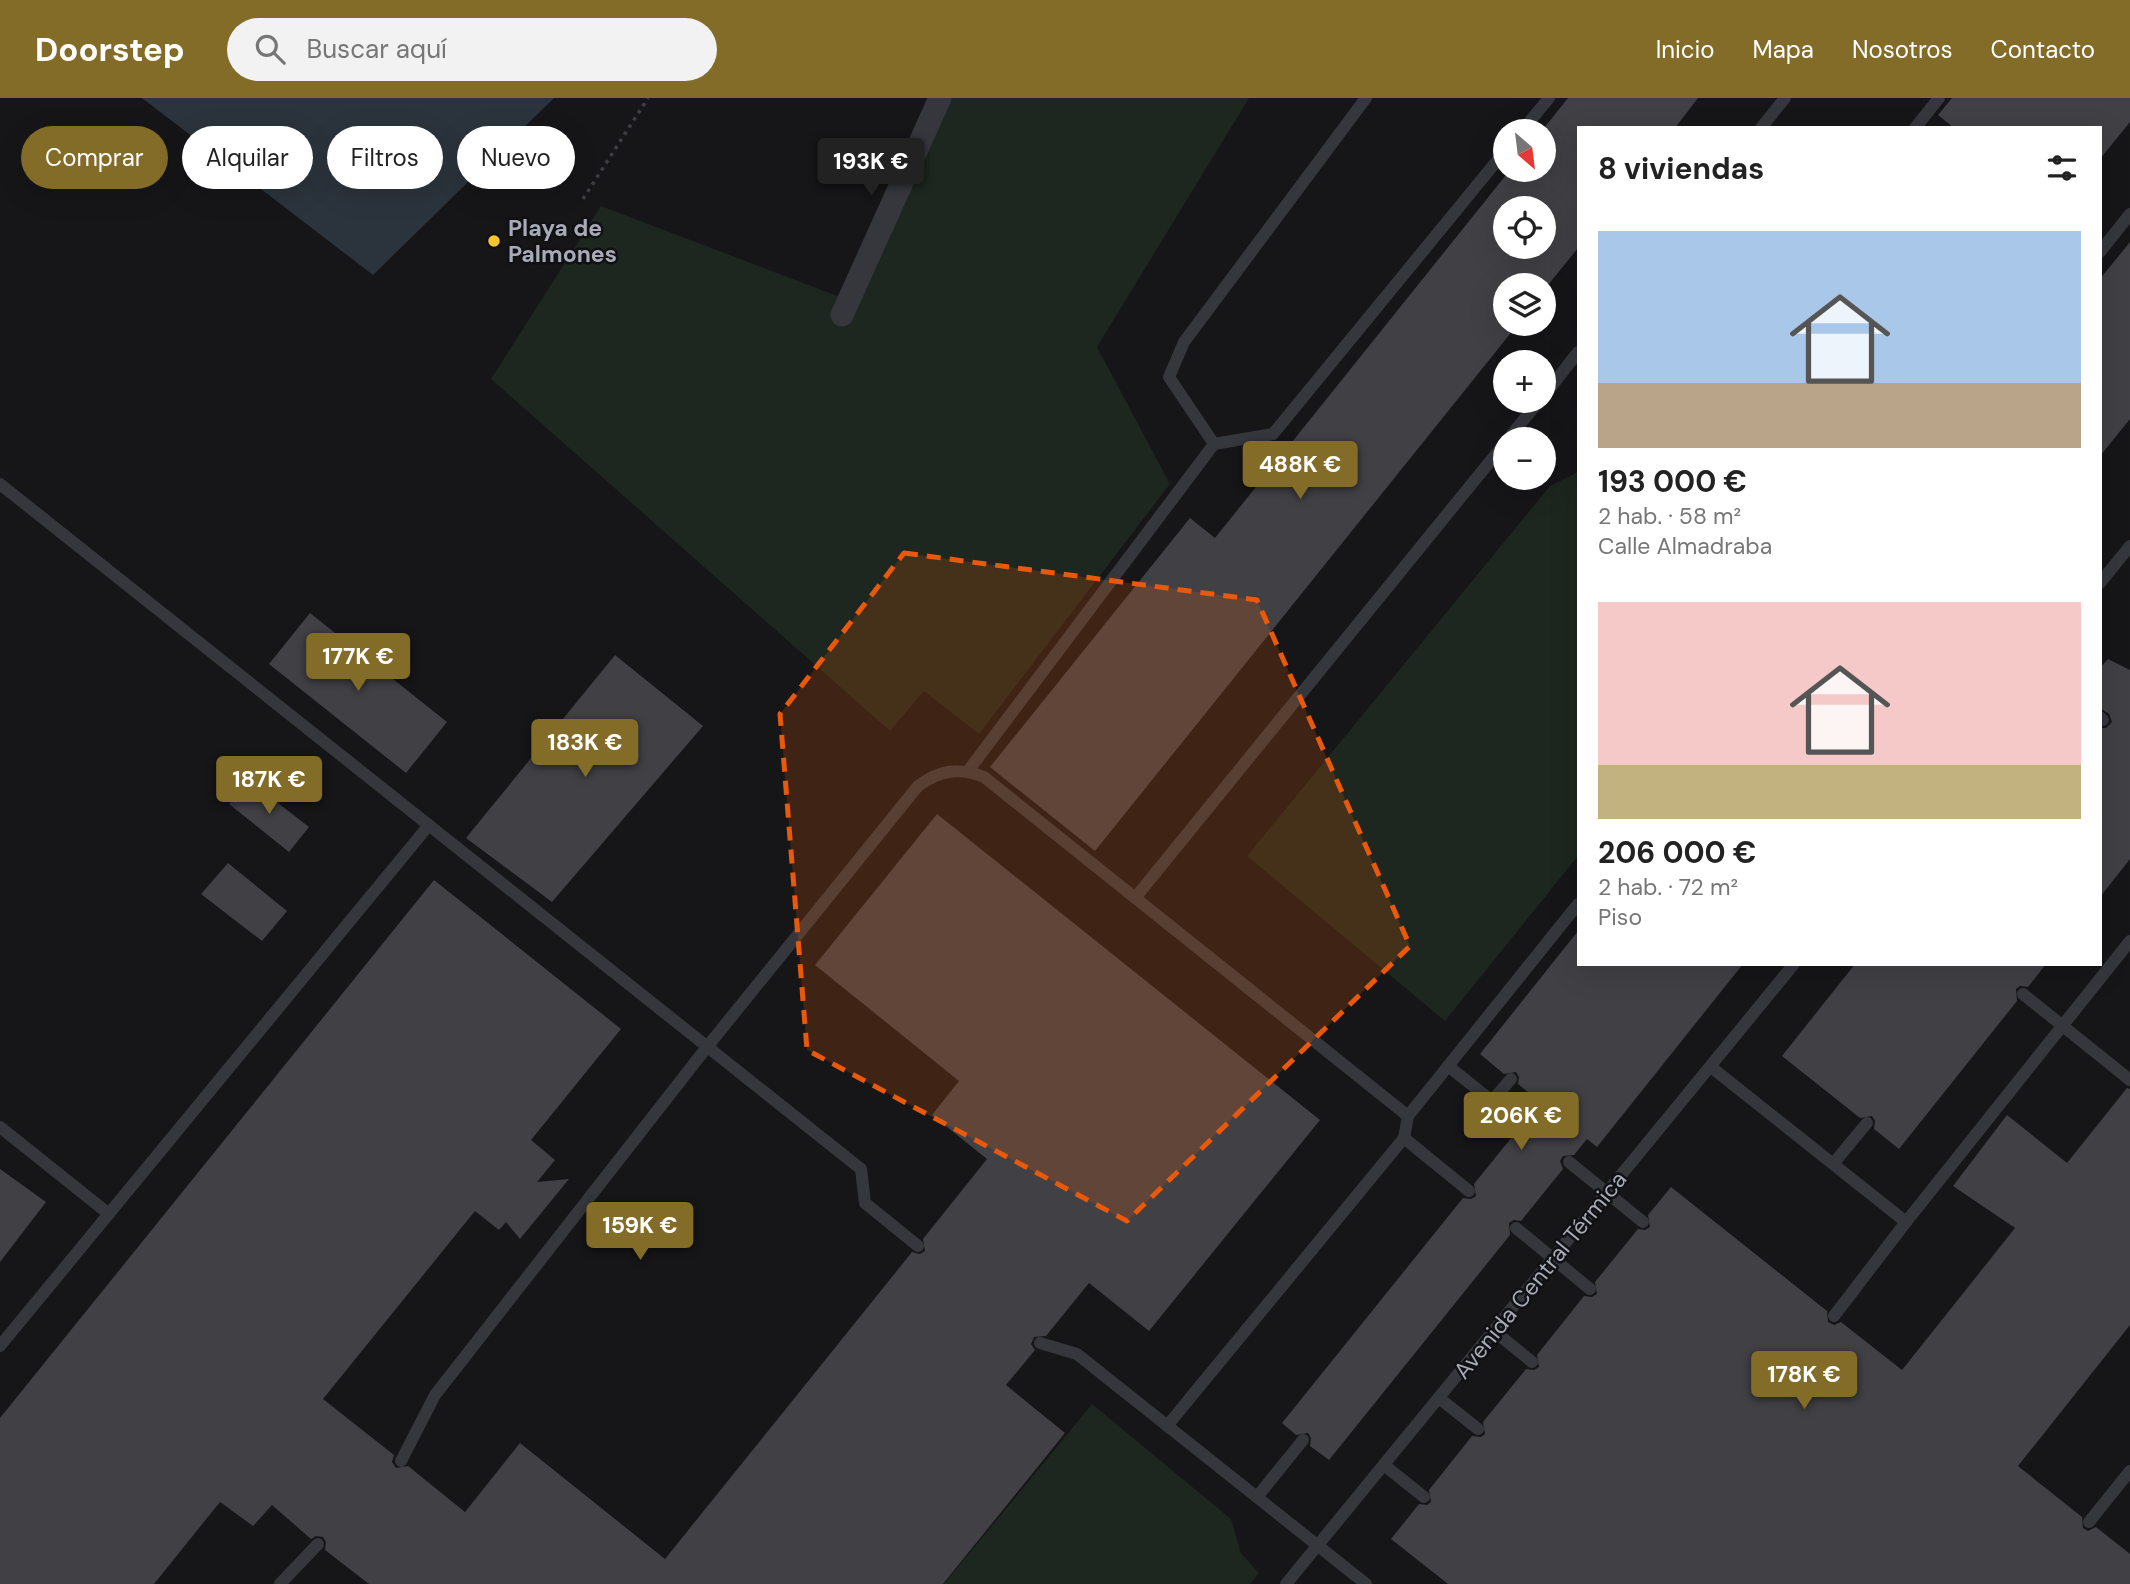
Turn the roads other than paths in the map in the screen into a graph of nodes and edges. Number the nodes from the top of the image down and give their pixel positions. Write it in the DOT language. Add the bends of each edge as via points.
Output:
graph roads {
  1 [pos="940,98"];
  2 [pos="1366,98"];
  3 [pos="1549,98"];
  4 [pos="1785,98"];
  5 [pos="1939,98"];
  6 [pos="1532,119"];
  7 [pos="1763,126"];
  8 [pos="1917,126"];
  9 [pos="1493,166"];
  10 [pos="2130,214"];
  11 [pos="2102,249"];
  12 [pos="842,315"];
  13 [pos="1577,353"];
  14 [pos="1556,380"];
  15 [pos="1529,413"];
  16 [pos="1518,427"];
  17 [pos="1213,444"];
  18 [pos="1493,457"];
  19 [pos="0,484"];
  20 [pos="2130,545"];
  21 [pos="2102,580"];
  22 [pos="968,771"];
  23 [pos="429,825"];
  24 [pos="1135,898"];
  25 [pos="1577,905"];
  26 [pos="2130,941"];
  27 [pos="1792,966"];
  28 [pos="2023,993"];
  29 [pos="2062,1026"];
  30 [pos="707,1047"];
  31 [pos="1448,1066"];
  32 [pos="1711,1067"];
  33 [pos="1511,1079"];
  34 [pos="2130,1080"];
  35 [pos="1492,1101"];
  36 [pos="1408,1116"];
  37 [pos="1867,1123"];
  38 [pos="1522,1125"];
  39 [pos="0,1127"];
  40 [pos="1404,1138"];
  41 [pos="1569,1162"];
  42 [pos="1833,1164"];
  43 [pos="1469,1191"];
  44 [pos="1608,1193"];
  45 [pos="109,1214"];
  46 [pos="1643,1222"];
  47 [pos="1906,1222"];
  48 [pos="1516,1228"];
  49 [pos="918,1246"];
  50 [pos="1553,1259"];
  51 [pos="1590,1289"];
  52 [pos="1834,1316"];
  53 [pos="1494,1331"];
  54 [pos="1040,1343"];
  55 [pos="0,1346"];
  56 [pos="1532,1362"];
  57 [pos="1439,1398"];
  58 [pos="1167,1426"];
  59 [pos="1478,1429"];
  60 [pos="1303,1440"];
  61 [pos="401,1461"];
  62 [pos="1384,1465"];
  63 [pos="2130,1471"];
  64 [pos="1257,1497"];
  65 [pos="1424,1497"];
  66 [pos="2089,1522"];
  67 [pos="318,1544"];
  68 [pos="1317,1545"];
  69 [pos="280,1584"];
  70 [pos="1286,1584"];
  71 [pos="1366,1584"];
  1 -- 12 [label="street"];
  2 -- 17 [label="lane" via="1184,342 1169,377"];
  3 -- 6 [label="lane"];
  4 -- 7 [label="lane"];
  5 -- 8 [label="lane"];
  9 -- 17 [label="lane" via="1273,434"];
  10 -- 11 [label="lane"];
  13 -- 14 [label="lane"];
  15 -- 16 [label="lane"];
  17 -- 22 [label="lane"];
  18 -- 24 [label="lane"];
  19 -- 23 [label="lane"];
  20 -- 21 [label="lane"];
  22 -- 24 [label="lane" via="984,777"];
  22 -- 30 [label="lane" via="933,775 918,786"];
  23 -- 30 [label="lane"];
  23 -- 45 [label="lane"];
  24 -- 36 [label="lane"];
  25 -- 31 [label="lane"];
  26 -- 29 [label="lane"];
  27 -- 32 [label="lane, Avenida Central Térmica"];
  28 -- 29 [label="lane"];
  29 -- 34 [label="lane"];
  29 -- 47 [label="lane"];
  30 -- 49 [label="lane" via="861,1169 865,1203"];
  30 -- 61 [label="lane" via="435,1395"];
  31 -- 35 [label="lane"];
  31 -- 36 [label="lane"];
  32 -- 42 [label="lane"];
  32 -- 44 [label="lane, Avenida Central Térmica"];
  33 -- 35 [label="lane"];
  35 -- 38 [label="lane"];
  36 -- 40 [label="lane"];
  37 -- 42 [label="lane"];
  39 -- 45 [label="lane"];
  40 -- 43 [label="lane"];
  40 -- 58 [label="lane"];
  41 -- 44 [label="lane"];
  42 -- 47 [label="lane"];
  44 -- 46 [label="lane"];
  44 -- 50 [label="lane, Avenida Central Térmica"];
  45 -- 55 [label="lane"];
  47 -- 52 [label="lane"];
  48 -- 50 [label="lane"];
  50 -- 51 [label="lane"];
  50 -- 53 [label="lane, Avenida Central Térmica"];
  53 -- 56 [label="lane"];
  53 -- 57 [label="lane, Avenida Central Térmica"];
  54 -- 58 [label="lane" via="1077,1354"];
  57 -- 59 [label="lane"];
  57 -- 62 [label="lane, Avenida Central Térmica"];
  58 -- 64 [label="lane"];
  60 -- 64 [label="lane"];
  62 -- 65 [label="lane"];
  62 -- 68 [label="lane, Avenida Central Térmica"];
  63 -- 66 [label="lane"];
  64 -- 68 [label="lane"];
  67 -- 69 [label="lane"];
  68 -- 70 [label="lane, Avenida Central Térmica"];
  68 -- 71 [label="lane"];
}
